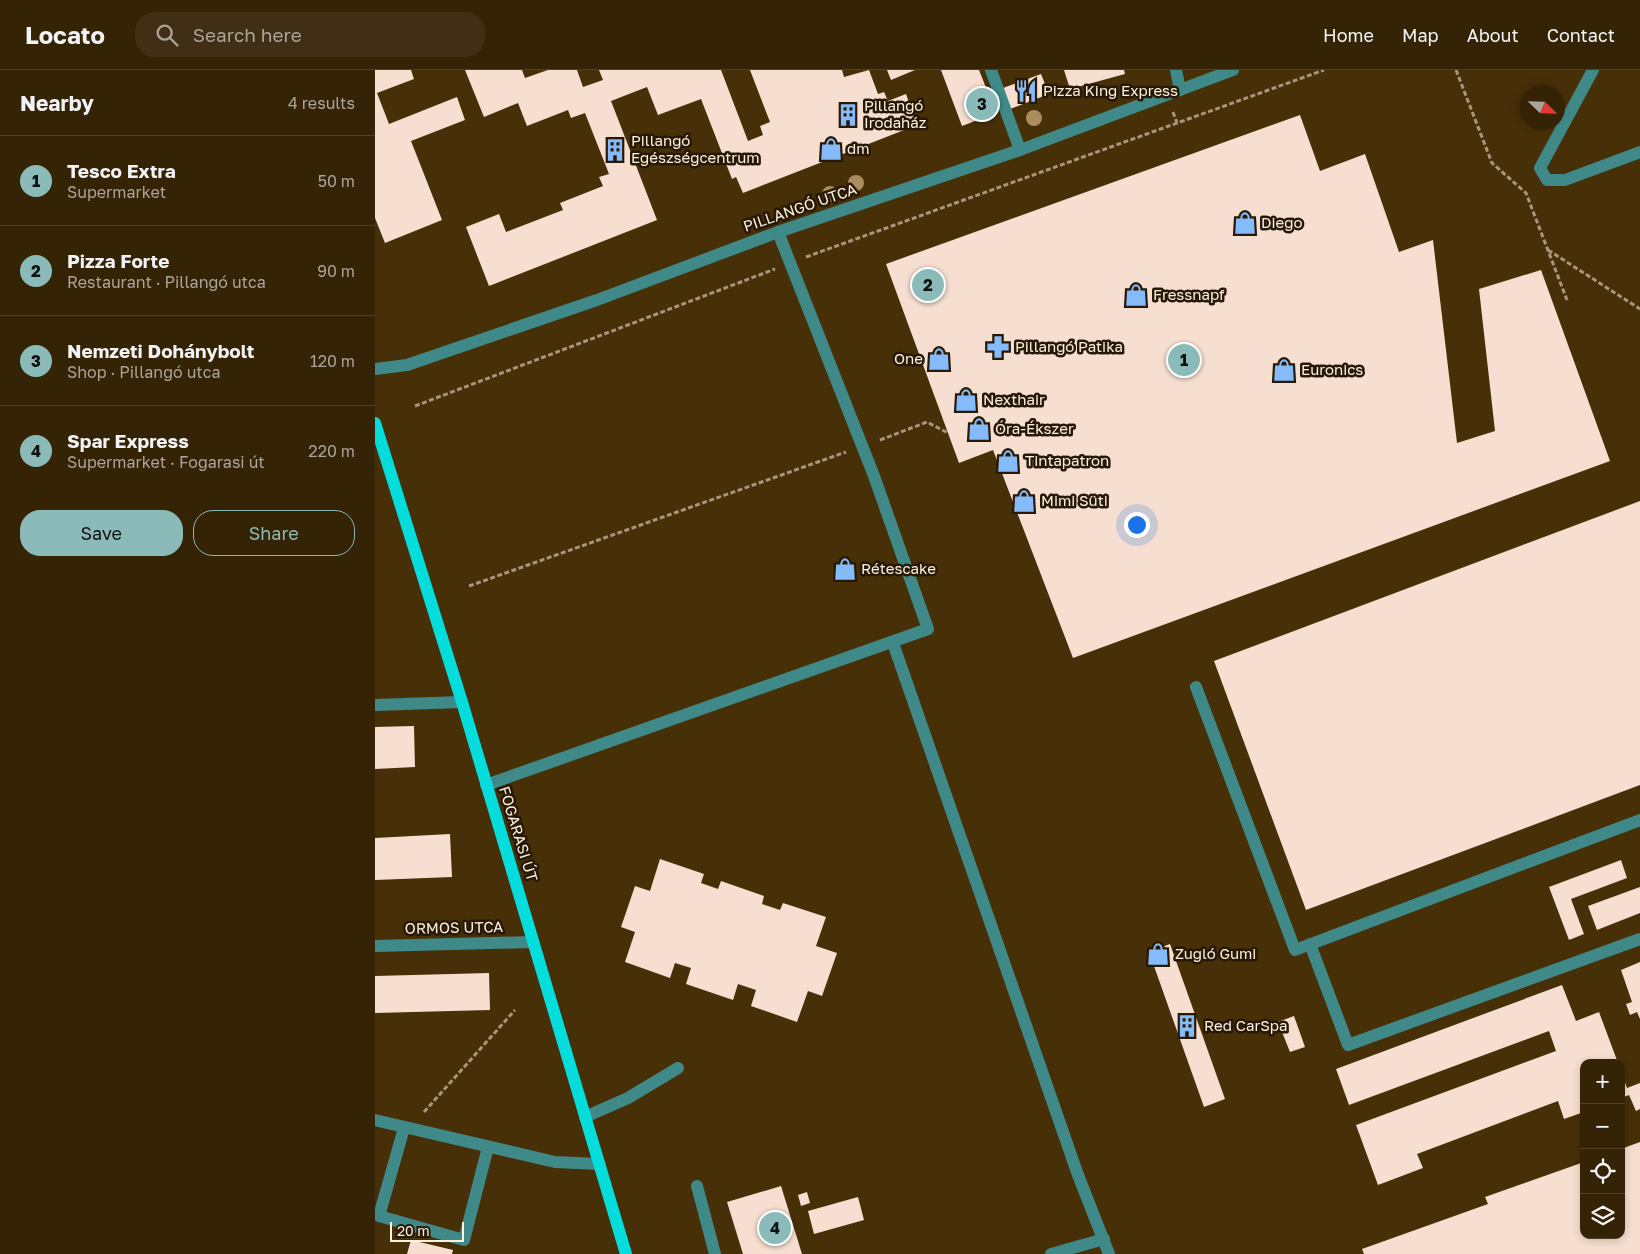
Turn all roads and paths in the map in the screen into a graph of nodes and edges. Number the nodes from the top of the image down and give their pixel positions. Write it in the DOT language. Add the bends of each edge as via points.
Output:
graph roads {
  1 [pos="991,70"];
  2 [pos="1176,70"];
  3 [pos="1233,70"];
  4 [pos="1324,70"];
  5 [pos="1456,70"];
  6 [pos="1593,70"];
  7 [pos="1180,90"];
  8 [pos="1020,150"];
  9 [pos="1640,152"];
  10 [pos="778,232"];
  11 [pos="1547,250"];
  12 [pos="790,263"];
  13 [pos="1567,300"];
  14 [pos="1640,309"];
  15 [pos="375,369"];
  16 [pos="415,406"];
  17 [pos="375,424"];
  18 [pos="948,432"];
  19 [pos="863,446"];
  20 [pos="469,586"];
  21 [pos="893,643"];
  22 [pos="1196,687"];
  23 [pos="462,702"];
  24 [pos="375,705"];
  25 [pos="486,784"];
  26 [pos="1640,820"];
  27 [pos="1640,938"];
  28 [pos="533,942"];
  29 [pos="1310,944"];
  30 [pos="375,946"];
  31 [pos="515,1010"];
  32 [pos="678,1068"];
  33 [pos="585,1117"];
  34 [pos="375,1120"];
  35 [pos="406,1128"];
  36 [pos="488,1147"];
  37 [pos="599,1164"];
  38 [pos="697,1186"];
  39 [pos="1104,1239"];
  40 [pos="626,1254"];
  41 [pos="715,1254"];
  42 [pos="1051,1254"];
  43 [pos="1109,1254"];
  1 -- 8 [label="street"];
  2 -- 7 [label="street"];
  3 -- 7 [label="street, PILLANGÓ UTCA"];
  4 -- 12 [label="path"];
  5 -- 11 [label="path" via="1492,163 1526,193"];
  6 -- 9 [label="street" via="1540,168 1547,180 1565,180"];
  7 -- 8 [label="street, PILLANGÓ UTCA"];
  8 -- 10 [label="street, PILLANGÓ UTCA"];
  10 -- 12 [label="street"];
  10 -- 15 [label="street, PILLANGÓ UTCA" via="552,316 407,365"];
  11 -- 13 [label="path"];
  11 -- 14 [label="path"];
  12 -- 16 [label="path"];
  12 -- 19 [label="street"];
  17 -- 23 [label="main road, FOGARASI ÚT"];
  18 -- 19 [label="path" via="927,422"];
  19 -- 20 [label="path"];
  19 -- 21 [label="street" via="928,629"];
  21 -- 25 [label="street"];
  21 -- 39 [label="street" via="1078,1175"];
  22 -- 29 [label="street" via="1295,950"];
  23 -- 24 [label="street"];
  23 -- 25 [label="main road, FOGARASI ÚT"];
  25 -- 28 [label="main road, FOGARASI ÚT"];
  26 -- 29 [label="street"];
  27 -- 29 [label="street" via="1348,1045"];
  28 -- 30 [label="street, ORMOS UTCA"];
  28 -- 33 [label="main road, FOGARASI ÚT"];
  31 -- 35 [label="path"];
  32 -- 33 [label="street" via="628,1098"];
  33 -- 37 [label="main road, FOGARASI ÚT"];
  34 -- 35 [label="street"];
  35 -- 36 [label="street"];
  35 -- 36 [label="street" via="379,1216 464,1240"];
  36 -- 37 [label="street" via="555,1162"];
  37 -- 40 [label="main road, FOGARASI ÚT"];
  38 -- 41 [label="street"];
  39 -- 42 [label="street"];
  39 -- 43 [label="street"];
}
